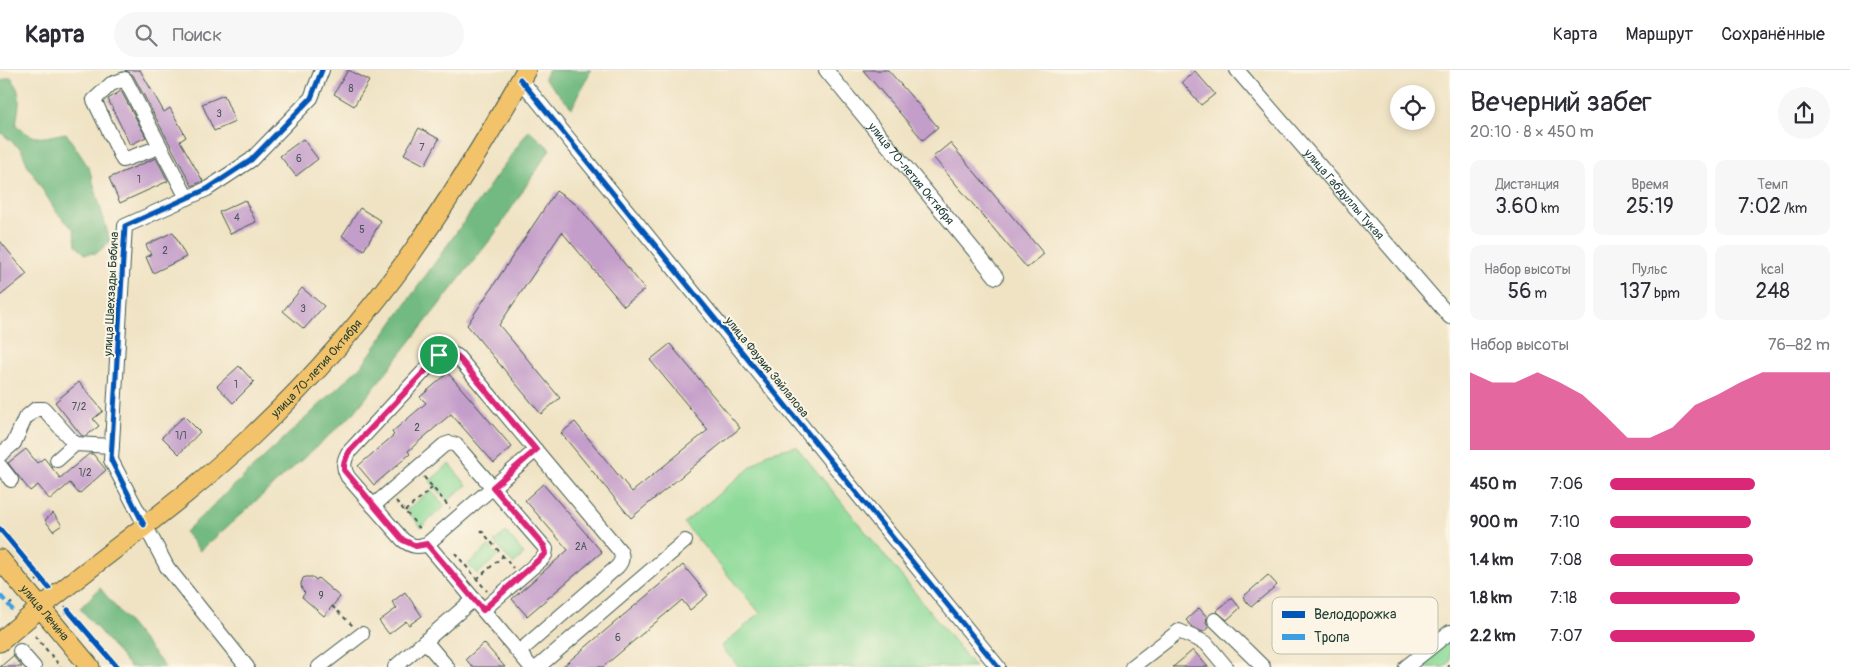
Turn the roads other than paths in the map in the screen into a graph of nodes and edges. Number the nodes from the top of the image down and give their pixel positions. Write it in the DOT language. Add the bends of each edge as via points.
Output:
graph roads {
  1 [pos="322,70"];
  2 [pos="826,70"];
  3 [pos="1240,71"];
  4 [pos="523,75"];
  5 [pos="160,147"];
  6 [pos="187,198"];
  7 [pos="996,277"];
  8 [pos="1450,318"];
  9 [pos="75,444"];
  10 [pos="112,446"];
  11 [pos="536,450"];
  12 [pos="0,455"];
  13 [pos="58,460"];
  14 [pos="0,466"];
  15 [pos="12,480"];
  16 [pos="493,487"];
  17 [pos="373,506"];
  18 [pos="144,525"];
  19 [pos="685,541"];
  20 [pos="429,542"];
  21 [pos="0,559"];
  22 [pos="474,599"];
  23 [pos="41,608"];
  24 [pos="483,610"];
  25 [pos="1215,620"];
  26 [pos="1450,632"];
  27 [pos="362,634"];
  28 [pos="0,642"];
  29 [pos="424,642"];
  30 [pos="1438,642"];
  31 [pos="20,651"];
  32 [pos="519,652"];
  33 [pos="1422,654"];
  34 [pos="34,667"];
  35 [pos="90,667"];
  36 [pos="247,667"];
  37 [pos="319,667"];
  38 [pos="395,667"];
  39 [pos="446,667"];
  40 [pos="531,667"];
  41 [pos="538,667"];
  42 [pos="998,667"];
  43 [pos="1132,667"];
  44 [pos="1226,667"];
  45 [pos="1263,667"];
  46 [pos="1406,667"];
  1 -- 6 [label="street, улица Шаехзады Бабича" via="312,98 251,160"];
  2 -- 7 [label="street, улица 70-летия Октября"];
  3 -- 8 [label="street, улица Габдуллы Тукая"];
  4 -- 18 [label="main road, улица 70-летия Октября" via="485,141 413,252 363,315 291,397 252,435"];
  4 -- 42 [label="street, улица Фаузия Зайлалова"];
  5 -- 5 [label="street" via="125,79 111,84 94,100 123,160"];
  5 -- 6 [label="street"];
  6 -- 10 [label="street, улица Шаехзады Бабича" via="125,226"];
  9 -- 10 [label="street"];
  9 -- 12 [label="street" via="44,409 36,409 25,418 14,443"];
  9 -- 13 [label="street"];
  10 -- 18 [label="street, улица Шаехзады Бабича" via="111,460"];
  11 -- 16 [label="street"];
  11 -- 17 [label="street" via="457,356 443,352 345,459 344,470 348,477"];
  11 -- 32 [label="street" via="620,551 622,558 617,568"];
  14 -- 15 [label="street"];
  16 -- 17 [label="street" via="459,448 453,444 444,445"];
  16 -- 20 [label="street"];
  16 -- 24 [label="street" via="546,549 544,557"];
  17 -- 20 [label="street" via="403,540 416,546"];
  18 -- 23 [label="main road, улица 70-летия Октября"];
  18 -- 36 [label="street, улица Шаехзады Бабича" via="167,567"];
  19 -- 41 [label="street"];
  20 -- 22 [label="street"];
  21 -- 23 [label="main road, улица Ленина"];
  22 -- 24 [label="street"];
  22 -- 29 [label="street"];
  23 -- 28 [label="main road, улица 70-летия Октября"];
  23 -- 35 [label="main road, улица Ленина"];
  24 -- 32 [label="street"];
  25 -- 45 [label="street"];
  26 -- 30 [label="street"];
  27 -- 37 [label="street"];
  29 -- 38 [label="street"];
  29 -- 39 [label="street"];
  31 -- 34 [label="street"];
  32 -- 40 [label="street"];
  33 -- 46 [label="street"];
  43 -- 44 [label="street" via="1179,631 1206,643"];
}
